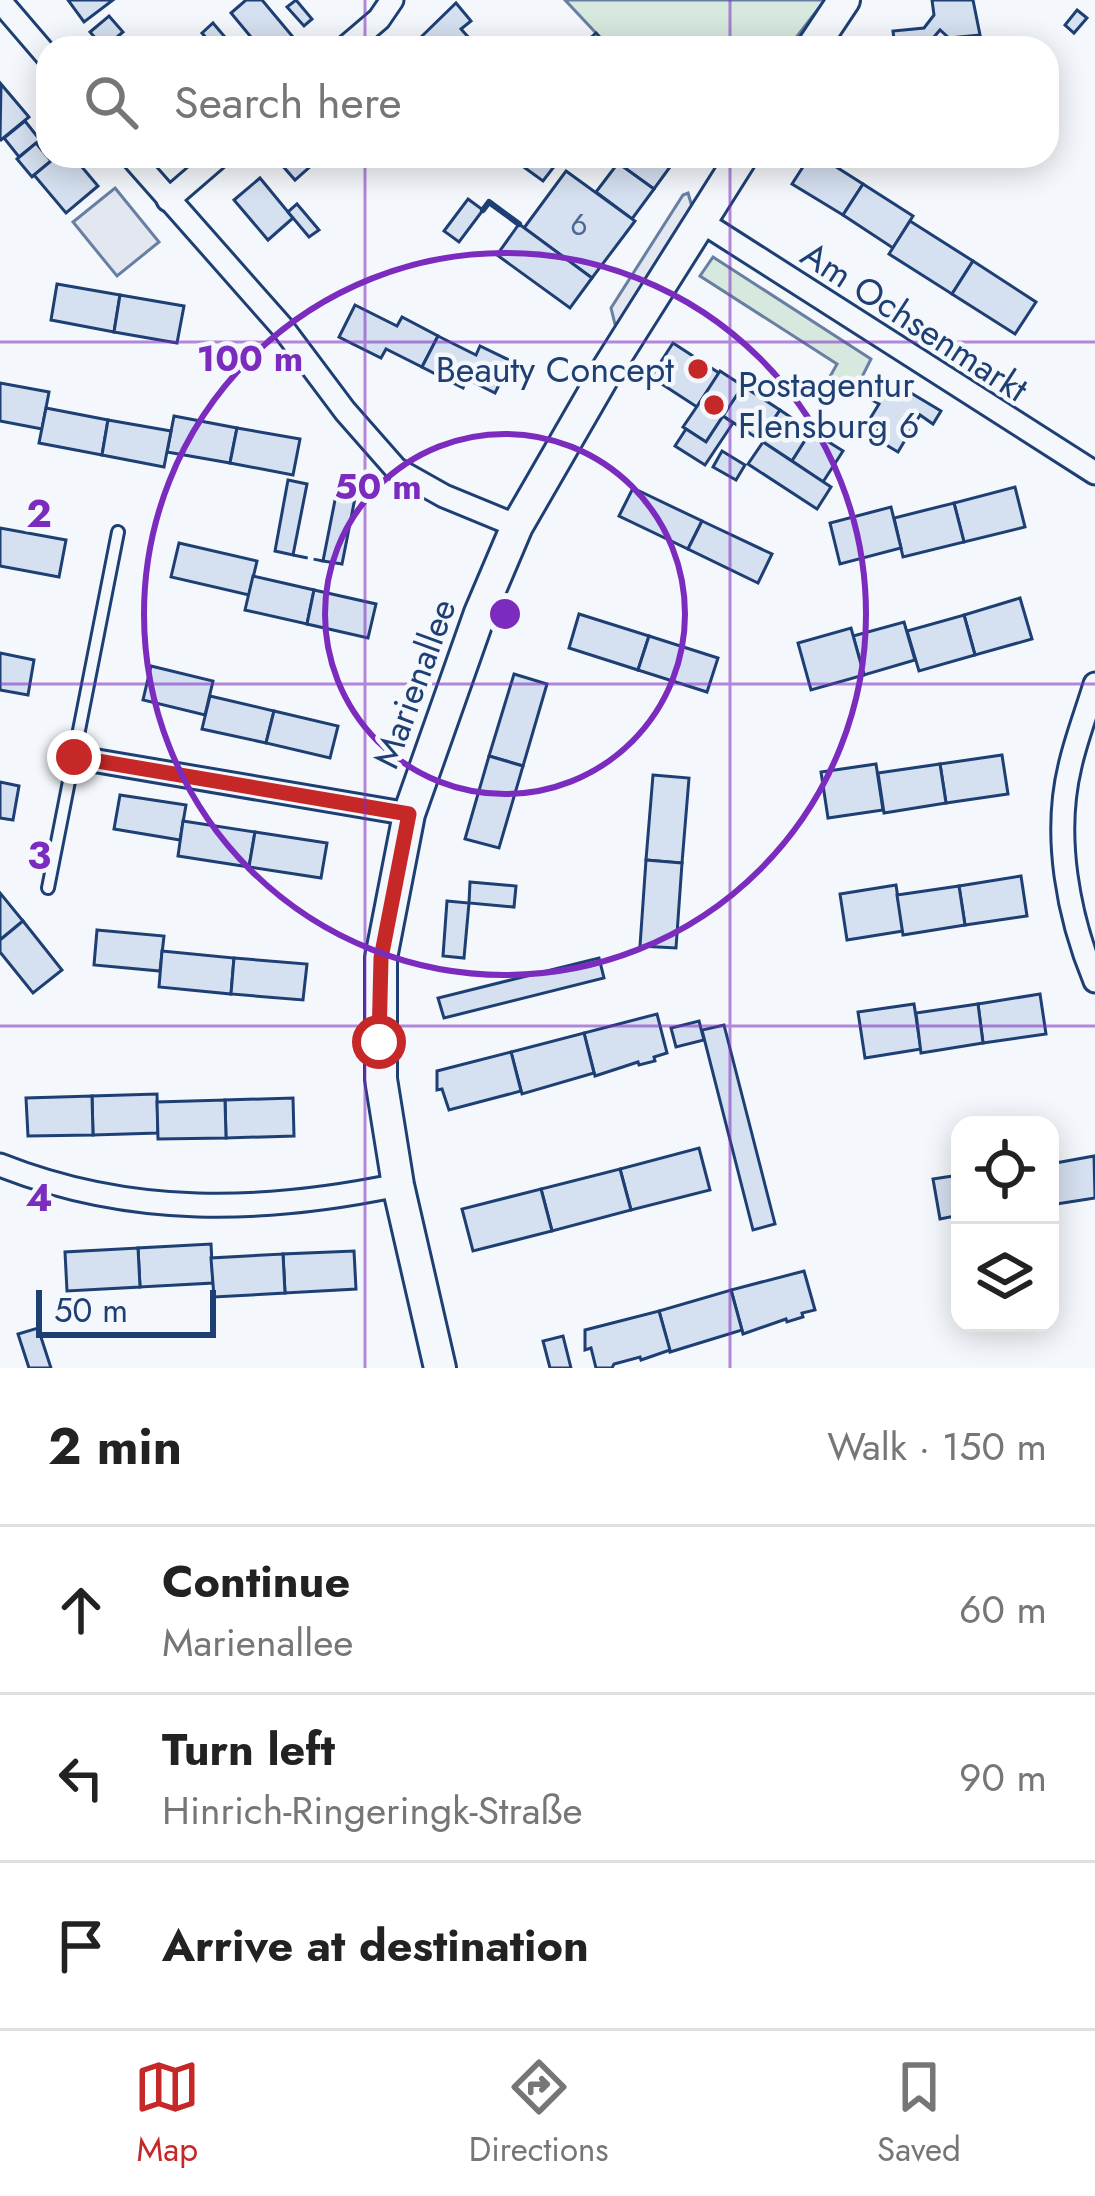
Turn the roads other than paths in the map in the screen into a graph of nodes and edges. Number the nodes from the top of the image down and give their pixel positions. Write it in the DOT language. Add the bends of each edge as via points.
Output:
graph roads {
  1 [pos="392,0"];
  2 [pos="844,0"];
  3 [pos="0,1"];
  4 [pos="359,36"];
  5 [pos="820,36"];
  6 [pos="36,44"];
  7 [pos="141,168"];
  8 [pos="205,168"];
  9 [pos="735,168"];
  10 [pos="168,200"];
  11 [pos="702,222"];
  12 [pos="1095,472"];
  13 [pos="517,526"];
  14 [pos="118,532"];
  15 [pos="1095,684"];
  16 [pos="74,757"];
  17 [pos="409,814"];
  18 [pos="48,887"];
  19 [pos="1095,981"];
  20 [pos="0,1166"];
  21 [pos="398,1185"];
  22 [pos="440,1368"];
  1 -- 4 [label="street"];
  2 -- 5 [label="main road"];
  3 -- 6 [label="street"];
  7 -- 10 [label="street"];
  8 -- 10 [label="street"];
  9 -- 11 [label="main road, Marienallee"];
  10 -- 13 [label="street" via="396,469"];
  11 -- 12 [label="street, Am Ochsenmarkt"];
  11 -- 13 [label="main road, Marienallee"];
  13 -- 17 [label="main road, Marienallee"];
  14 -- 16 [label="lane"];
  15 -- 19 [label="street" via="1069,770 1063,849"];
  16 -- 17 [label="street"];
  16 -- 18 [label="lane"];
  17 -- 21 [label="main road, Marienallee" via="378,1003"];
  20 -- 21 [label="street" via="151,1203 318,1202"];
  21 -- 22 [label="main road, Marienallee"];
}
